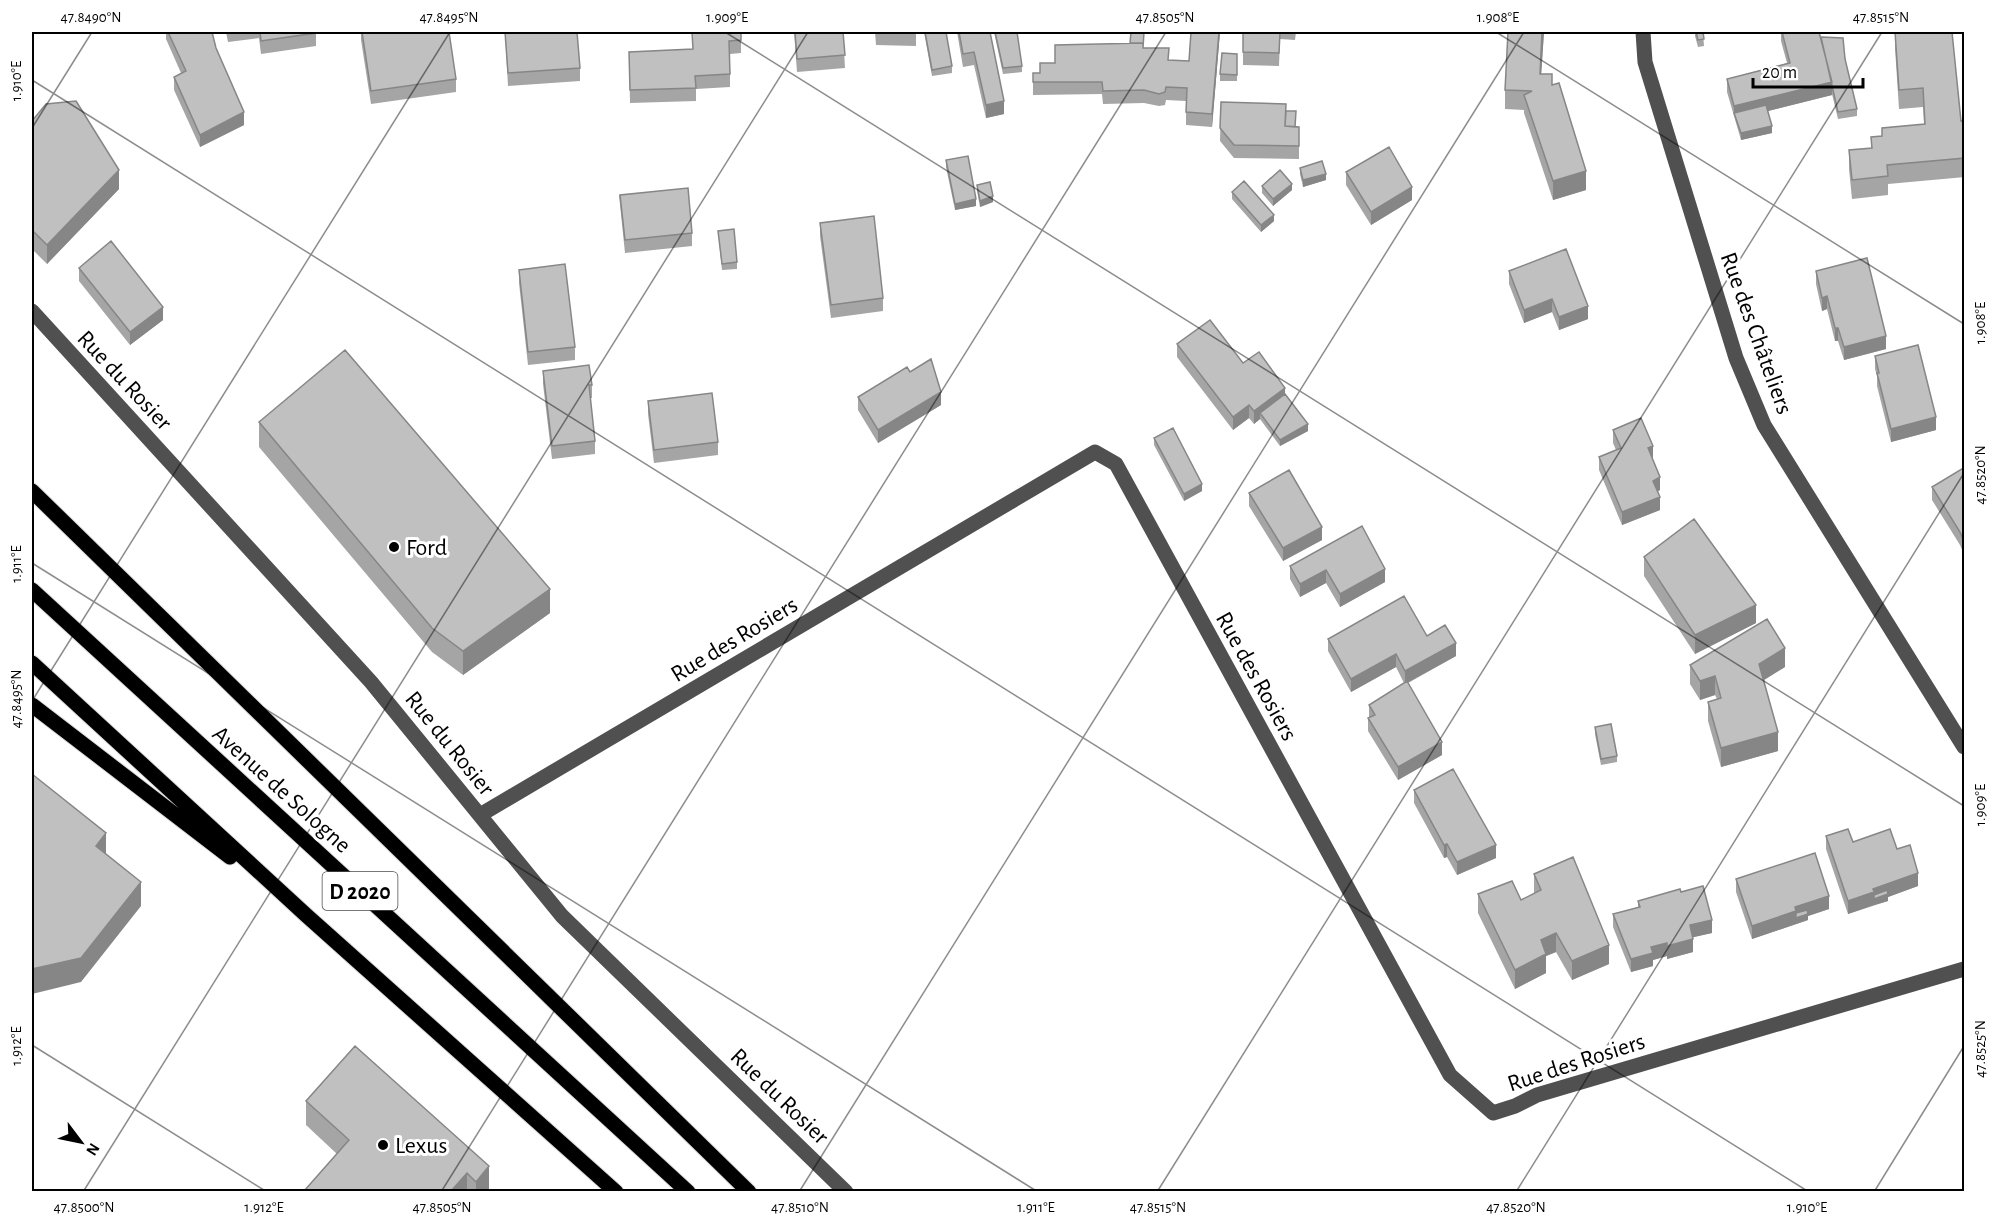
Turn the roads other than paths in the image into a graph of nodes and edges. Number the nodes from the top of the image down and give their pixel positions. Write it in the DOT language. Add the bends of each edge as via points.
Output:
graph roads {
  1 [pos="1643,32"];
  2 [pos="32,311"];
  3 [pos="32,491"];
  4 [pos="32,504"];
  5 [pos="32,590"];
  6 [pos="188,645"];
  7 [pos="32,663"];
  8 [pos="32,705"];
  9 [pos="1965,747"];
  10 [pos="480,815"];
  11 [pos="306,915"];
  12 [pos="1965,969"];
  13 [pos="616,1191"];
  14 [pos="688,1191"];
  15 [pos="749,1191"];
  16 [pos="846,1191"];
  1 -- 9 [label="street, Rue des Châteliers" via="1648,74 1737,358 1764,425"];
  2 -- 10 [label="street, Rue du Rosier" via="371,682"];
  3 -- 6 [label="main road"];
  4 -- 6 [label="main road"];
  5 -- 14 [label="main road, Avenue de Sologne / D 2020"];
  6 -- 15 [label="main road"];
  7 -- 11 [label="main road, D 2020"];
  8 -- 11 [label="main road"];
  10 -- 12 [label="street, Rue des Rosiers" via="1095,452 1116,464 1450,1075 1492,1113 1537,1095"];
  10 -- 16 [label="street, Rue du Rosier" via="562,916"];
  11 -- 13 [label="main road, D 2020"];
}
